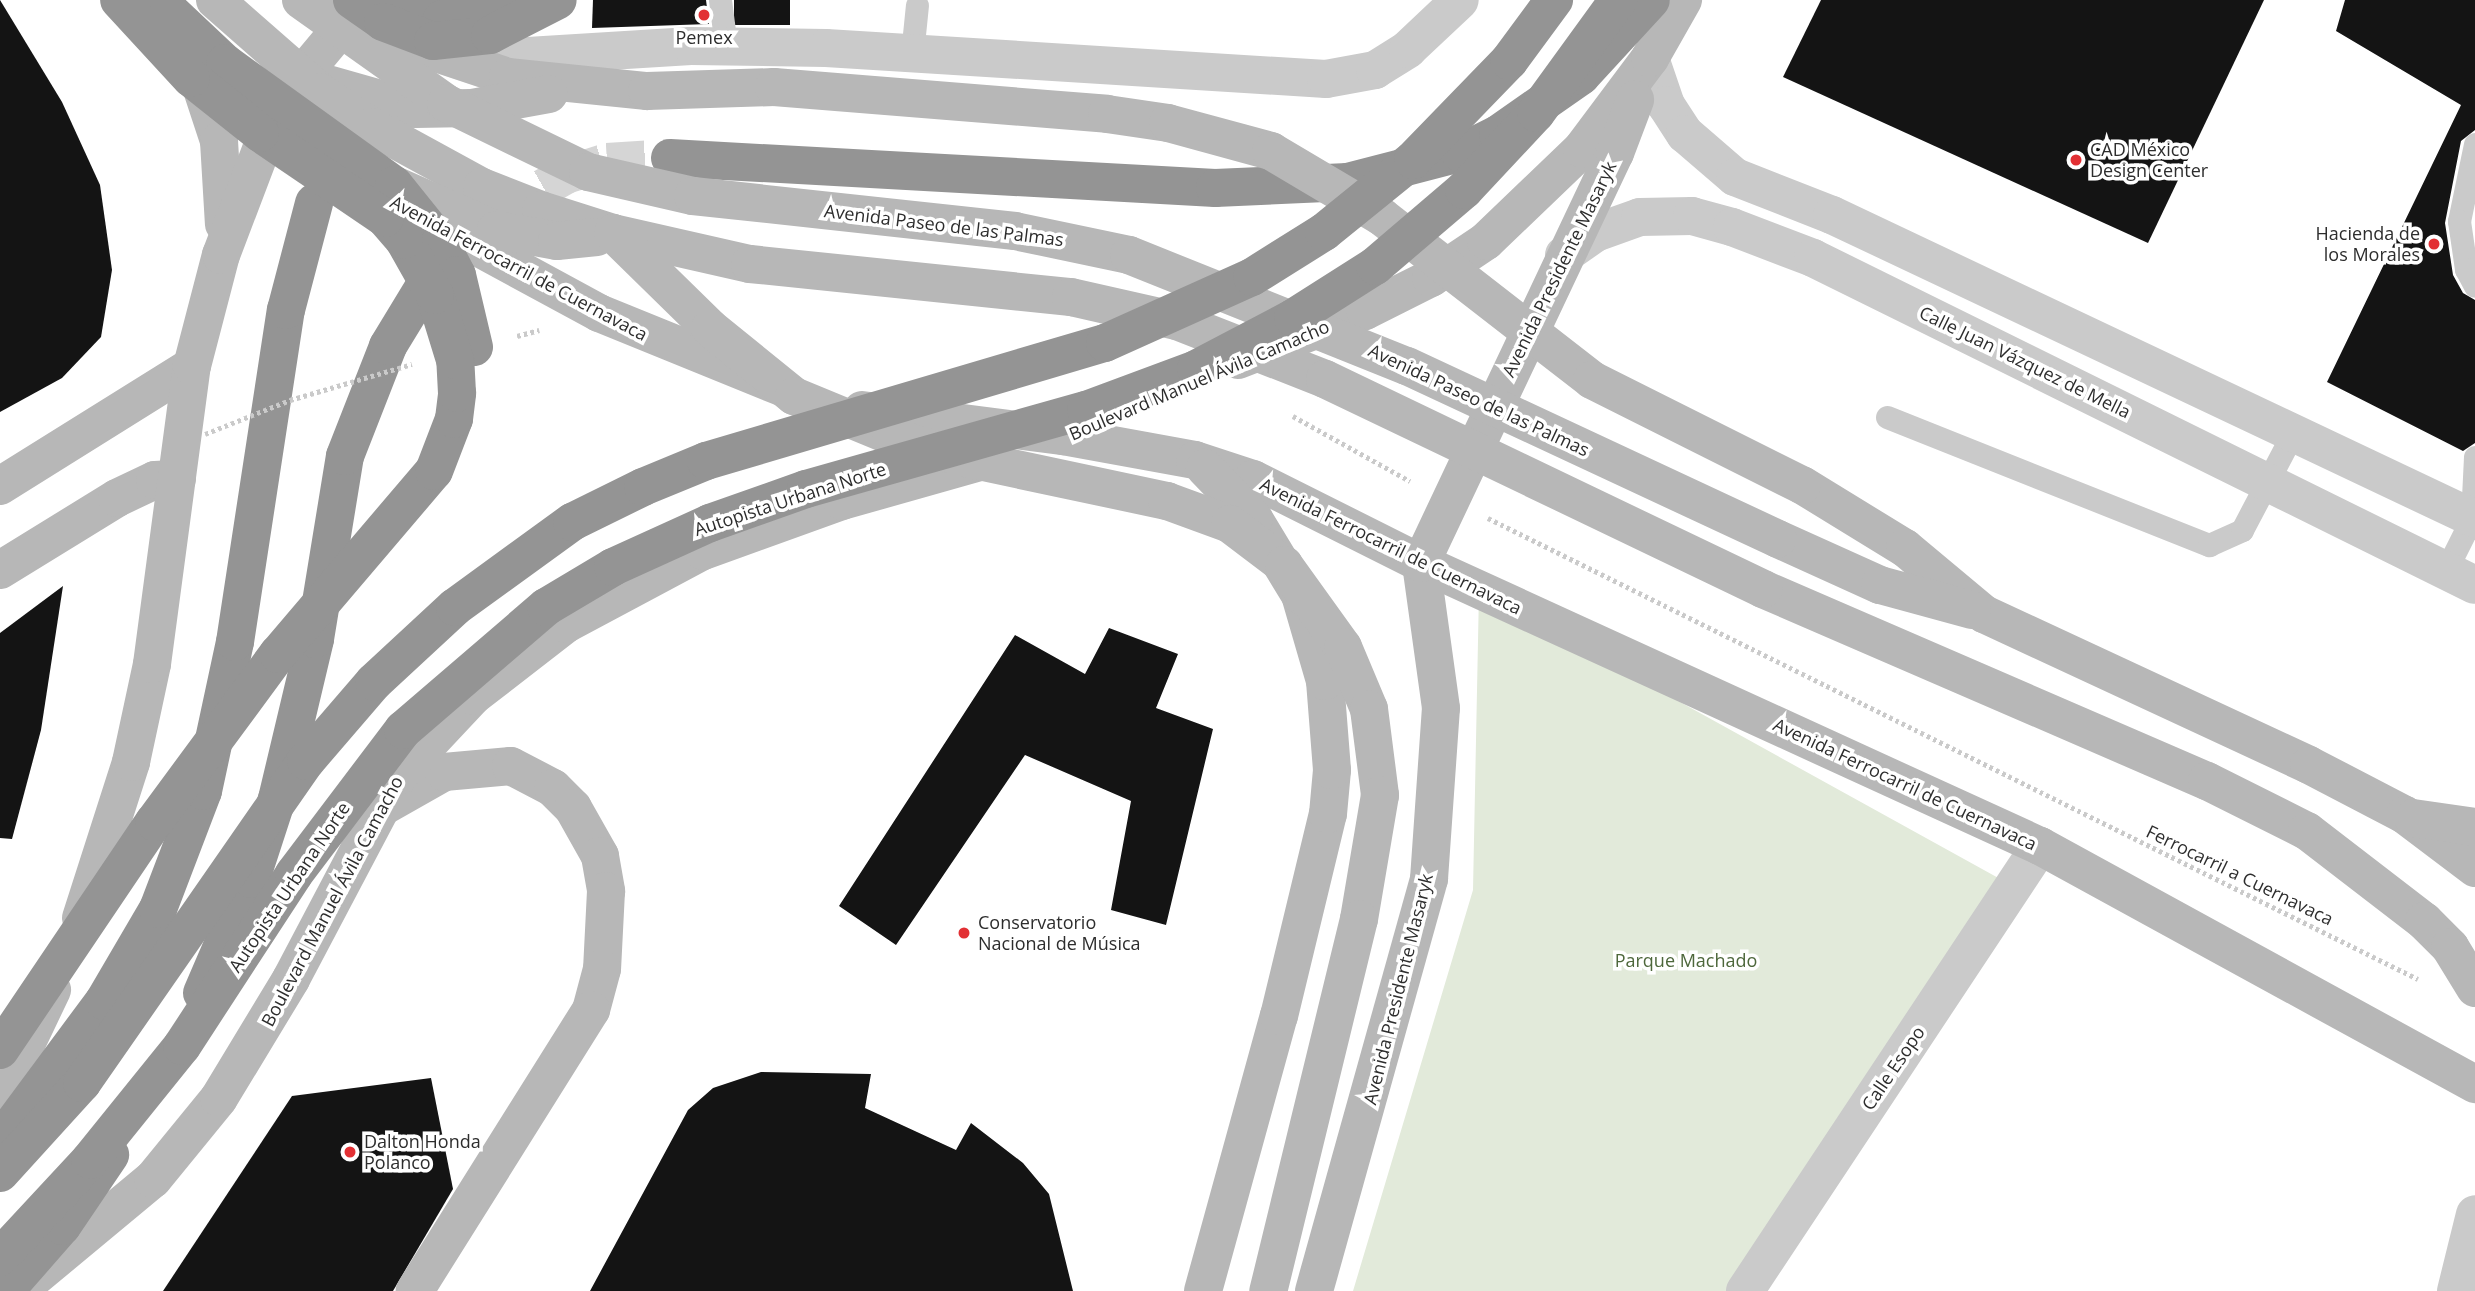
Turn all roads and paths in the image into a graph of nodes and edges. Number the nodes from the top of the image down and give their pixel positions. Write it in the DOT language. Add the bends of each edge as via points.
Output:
graph roads {
  1 [pos="119,0"];
  2 [pos="140,0"];
  3 [pos="158,0"];
  4 [pos="176,0"];
  5 [pos="215,0"];
  6 [pos="301,0"];
  7 [pos="526,0"];
  8 [pos="558,0"];
  9 [pos="720,0"];
  10 [pos="1460,0"];
  11 [pos="1554,0"];
  12 [pos="1618,0"];
  13 [pos="1651,0"];
  14 [pos="1683,0"];
  15 [pos="353,3"];
  16 [pos="917,5"];
  17 [pos="399,41"];
  18 [pos="183,44"];
  19 [pos="726,47"];
  20 [pos="912,54"];
  21 [pos="1650,58"];
  22 [pos="600,90"];
  23 [pos="286,101"];
  24 [pos="2475,144"];
  25 [pos="670,158"];
  26 [pos="394,186"];
  27 [pos="314,203"];
  28 [pos="1832,215"];
  29 [pos="474,218"];
  30 [pos="613,233"];
  31 [pos="1564,255"];
  32 [pos="221,256"];
  33 [pos="1813,258"];
  34 [pos="553,285"];
  35 [pos="2475,286"];
  36 [pos="422,290"];
  37 [pos="662,342"];
  38 [pos="426,360"];
  39 [pos="192,366"];
  40 [pos="1282,409"];
  41 [pos="1887,416"];
  42 [pos="2293,433"];
  43 [pos="205,434"];
  44 [pos="1063,436"];
  45 [pos="2475,457"];
  46 [pos="1195,460"];
  47 [pos="177,479"];
  48 [pos="1408,480"];
  49 [pos="2269,482"];
  50 [pos="0,486"];
  51 [pos="416,495"];
  52 [pos="1478,513"];
  53 [pos="2474,518"];
  54 [pos="1421,563"];
  55 [pos="0,570"];
  56 [pos="2461,578"];
  57 [pos="1984,614"];
  58 [pos="2405,815"];
  59 [pos="374,816"];
  60 [pos="2475,827"];
  61 [pos="2040,846"];
  62 [pos="2475,868"];
  63 [pos="2426,983"];
  64 [pos="2475,988"];
  65 [pos="0,1050"];
  66 [pos="2475,1084"];
  67 [pos="0,1099"];
  68 [pos="0,1141"];
  69 [pos="0,1173"];
  70 [pos="2475,1214"];
  71 [pos="0,1257"];
  72 [pos="5,1291"];
  73 [pos="18,1291"];
  74 [pos="415,1291"];
  75 [pos="1203,1291"];
  76 [pos="1268,1291"];
  77 [pos="1314,1291"];
  78 [pos="1745,1291"];
  79 [pos="2456,1291"];
  1 -- 51 [label="highway, bridge" via="191,78 260,133 385,218 420,264 446,328 457,393 446,444"];
  2 -- 18 [label="main road"];
  3 -- 26 [label="highway, bridge" via="225,63"];
  4 -- 23 [label="main road"];
  5 -- 30 [label="main road, bridge" via="320,92 414,152 482,187"];
  6 -- 57 [label="main road, Avenida Paseo de las Palmas, bridge" via="446,103 588,172 693,196 1015,231 1129,255 1407,366 1880,585"];
  7 -- 15 [label="highway" via="442,19 397,20"];
  8 -- 15 [label="highway, bridge" via="490,35 433,41 383,22"];
  9 -- 19 [label="lane"];
  10 -- 20 [label="street" via="1409,49 1375,69 1326,79"];
  11 -- 69 [label="highway, bridge" via="1509,61 1413,160 1334,225 1252,277 1105,343 706,461 655,482 572,522 455,607 374,682 306,761 82,1083"];
  12 -- 71 [label="highway, Autopista Urbana Norte, bridge" via="1536,113 1464,190 1375,266 1293,318 1196,369 1086,410 806,489 710,523 613,567 546,607 402,730 294,874 182,1046 90,1160"];
  13 -- 25 [label="highway" via="1603,57 1507,128 1460,153 1348,182 1215,188"];
  14 -- 21 [label="main road, Boulevard Manuel Ávila Camacho"];
  15 -- 17 [label="main road"];
  15 -- 23 [label="main road"];
  16 -- 20 [label="lane"];
  17 -- 19 [label="street" via="528,56"];
  17 -- 22 [label="main road" via="508,77"];
  18 -- 23 [label="main road"];
  18 -- 32 [label="main road" via="219,141 225,202"];
  19 -- 20 [label="street"];
  21 -- 28 [label="street" via="1667,105 1703,152 1735,177"];
  21 -- 31 [label="main road, Avenida Presidente Masaryk" via="1615,153"];
  21 -- 44 [label="main road, Boulevard Manuel Ávila Camacho" via="1597,131 1536,197 1431,278"];
  22 -- 23 [label="main road" via="472,108"];
  22 -- 57 [label="main road, bridge" via="774,87 1107,114 1168,123 1271,151 1382,217 1592,380 1802,485 1905,548"];
  23 -- 29 [label="main road" via="383,169"];
  23 -- 32 [label="main road"];
  23 -- 34 [label="main road, Avenida Ferrocarril de Cuernavaca" via="361,185"];
  24 -- 35 [label="lane" via="2465,174 2459,221 2466,269"];
  26 -- 30 [label="main road, bridge" via="464,219 527,238 585,240"];
  26 -- 51 [label="highway, bridge" via="440,242 457,275 475,351 475,388 462,437 435,479"];
  27 -- 68 [label="highway" via="286,310 223,714 188,836 158,909 104,1001"];
  28 -- 33 [label="street"];
  28 -- 42 [label="street"];
  29 -- 34 [label="main road"];
  29 -- 37 [label="main road" via="596,283 628,305"];
  30 -- 64 [label="main road, bridge" via="750,264 1071,297 1177,321 1313,374 1763,589 2294,824 2424,920 2449,947"];
  30 -- 76 [label="main road, bridge" via="710,328 794,396 955,456 1167,501 1230,524 1284,565 1343,647 1369,709 1380,795 1359,919"];
  31 -- 33 [label="street, Calle Juan Vázquez de Mella" via="1615,224 1665,215 1732,227"];
  31 -- 54 [label="main road, Avenida Presidente Masaryk"];
  32 -- 39 [label="main road"];
  33 -- 49 [label="street, Calle Juan Vázquez de Mella"];
  34 -- 37 [label="main road, Avenida Ferrocarril de Cuernavaca"];
  36 -- 72 [label="highway" via="388,346 345,456 298,720 266,833 220,956 105,1164 62,1226"];
  37 -- 44 [label="main road, Avenida Ferrocarril de Cuernavaca" via="773,385 865,411"];
  38 -- 43 [label="path, bridge" via="290,400"];
  39 -- 47 [label="main road"];
  39 -- 50 [label="main road"];
  40 -- 48 [label="path"];
  41 -- 49 [label="lane" via="2210,545 2242,530"];
  42 -- 49 [label="lane"];
  42 -- 53 [label="street"];
  44 -- 46 [label="main road, Avenida Ferrocarril de Cuernavaca"];
  44 -- 59 [label="main road, Boulevard Manuel Ávila Camacho" via="842,501 703,551 633,584 518,658 454,712 420,747"];
  45 -- 53 [label="lane"];
  46 -- 54 [label="main road, Avenida Ferrocarril de Cuernavaca" via="1309,504"];
  46 -- 75 [label="main road" via="1255,519 1300,596 1325,681 1332,725 1323,836"];
  47 -- 55 [label="main road" via="155,480 117,498"];
  47 -- 67 [label="main road" via="152,664 131,762 69,951"];
  49 -- 56 [label="street, Calle Juan Vázquez de Mella"];
  51 -- 65 [label="highway, bridge" via="278,654 146,834"];
  52 -- 63 [label="path, Ferrocarril a Cuernavaca"];
  53 -- 56 [label="lane"];
  54 -- 61 [label="main road, Avenida Ferrocarril de Cuernavaca"];
  54 -- 77 [label="main road, Avenida Presidente Masaryk" via="1440,708 1429,879"];
  57 -- 58 [label="main road"];
  58 -- 60 [label="main road" via="2435,825"];
  58 -- 62 [label="main road"];
  59 -- 73 [label="main road, Boulevard Manuel Ávila Camacho" via="291,979 219,1098 153,1179"];
  59 -- 74 [label="main road" via="418,782 444,772 512,766 553,788 573,808 600,856 606,891 602,970 591,1010"];
  61 -- 66 [label="main road, Avenida Ferrocarril de Cuernavaca"];
  61 -- 78 [label="street, Calle Esopo"];
  70 -- 79 [label="street"];
}
